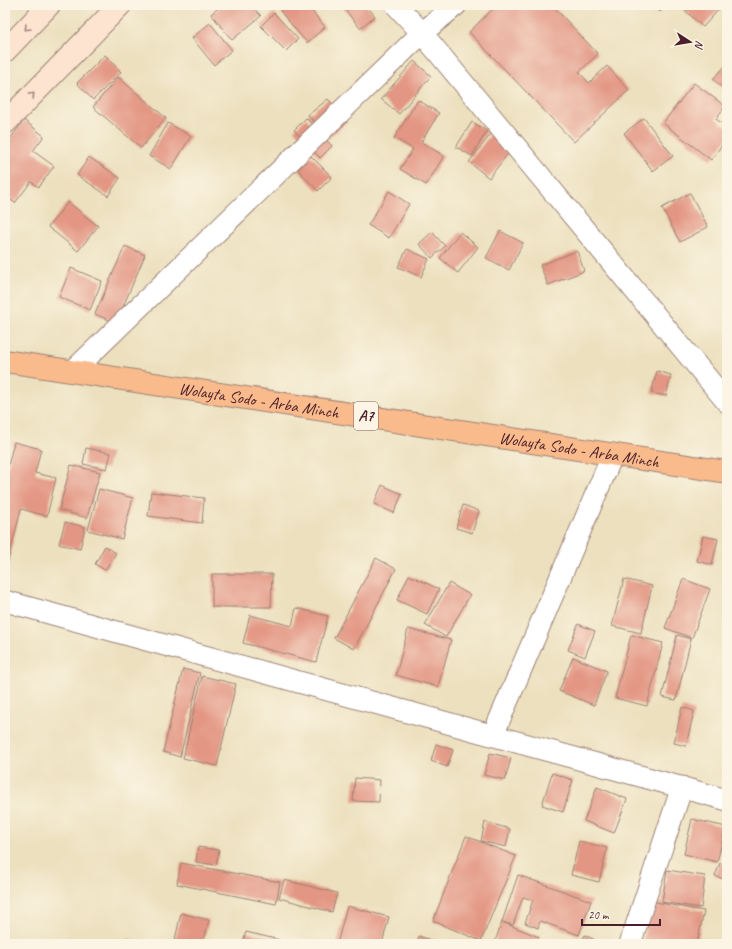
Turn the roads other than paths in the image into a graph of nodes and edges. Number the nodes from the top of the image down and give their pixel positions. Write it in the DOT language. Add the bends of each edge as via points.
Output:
graph roads {
  1 [pos="49,5"];
  2 [pos="120,5"];
  3 [pos="396,5"];
  4 [pos="456,5"];
  5 [pos="422,33"];
  6 [pos="5,51"];
  7 [pos="5,123"];
  8 [pos="5,361"];
  9 [pos="73,371"];
  10 [pos="727,402"];
  11 [pos="613,454"];
  12 [pos="727,472"];
  13 [pos="5,601"];
  14 [pos="493,735"];
  15 [pos="682,787"];
  16 [pos="727,800"];
  17 [pos="630,944"];
  1 -- 6 [label="main road, one-way"];
  7 -- 2 [label="main road, one-way"];
  3 -- 5 [label="street"];
  4 -- 5 [label="street"];
  5 -- 9 [label="street"];
  5 -- 10 [label="street"];
  8 -- 9 [label="highway, Wolayta Sodo - Arba Minch / A7"];
  9 -- 11 [label="highway, Wolayta Sodo - Arba Minch / A7"];
  11 -- 12 [label="highway, Wolayta Sodo - Arba Minch / A7"];
  11 -- 14 [label="street"];
  13 -- 14 [label="street"];
  14 -- 15 [label="street"];
  15 -- 16 [label="street"];
  15 -- 17 [label="street"];
}
